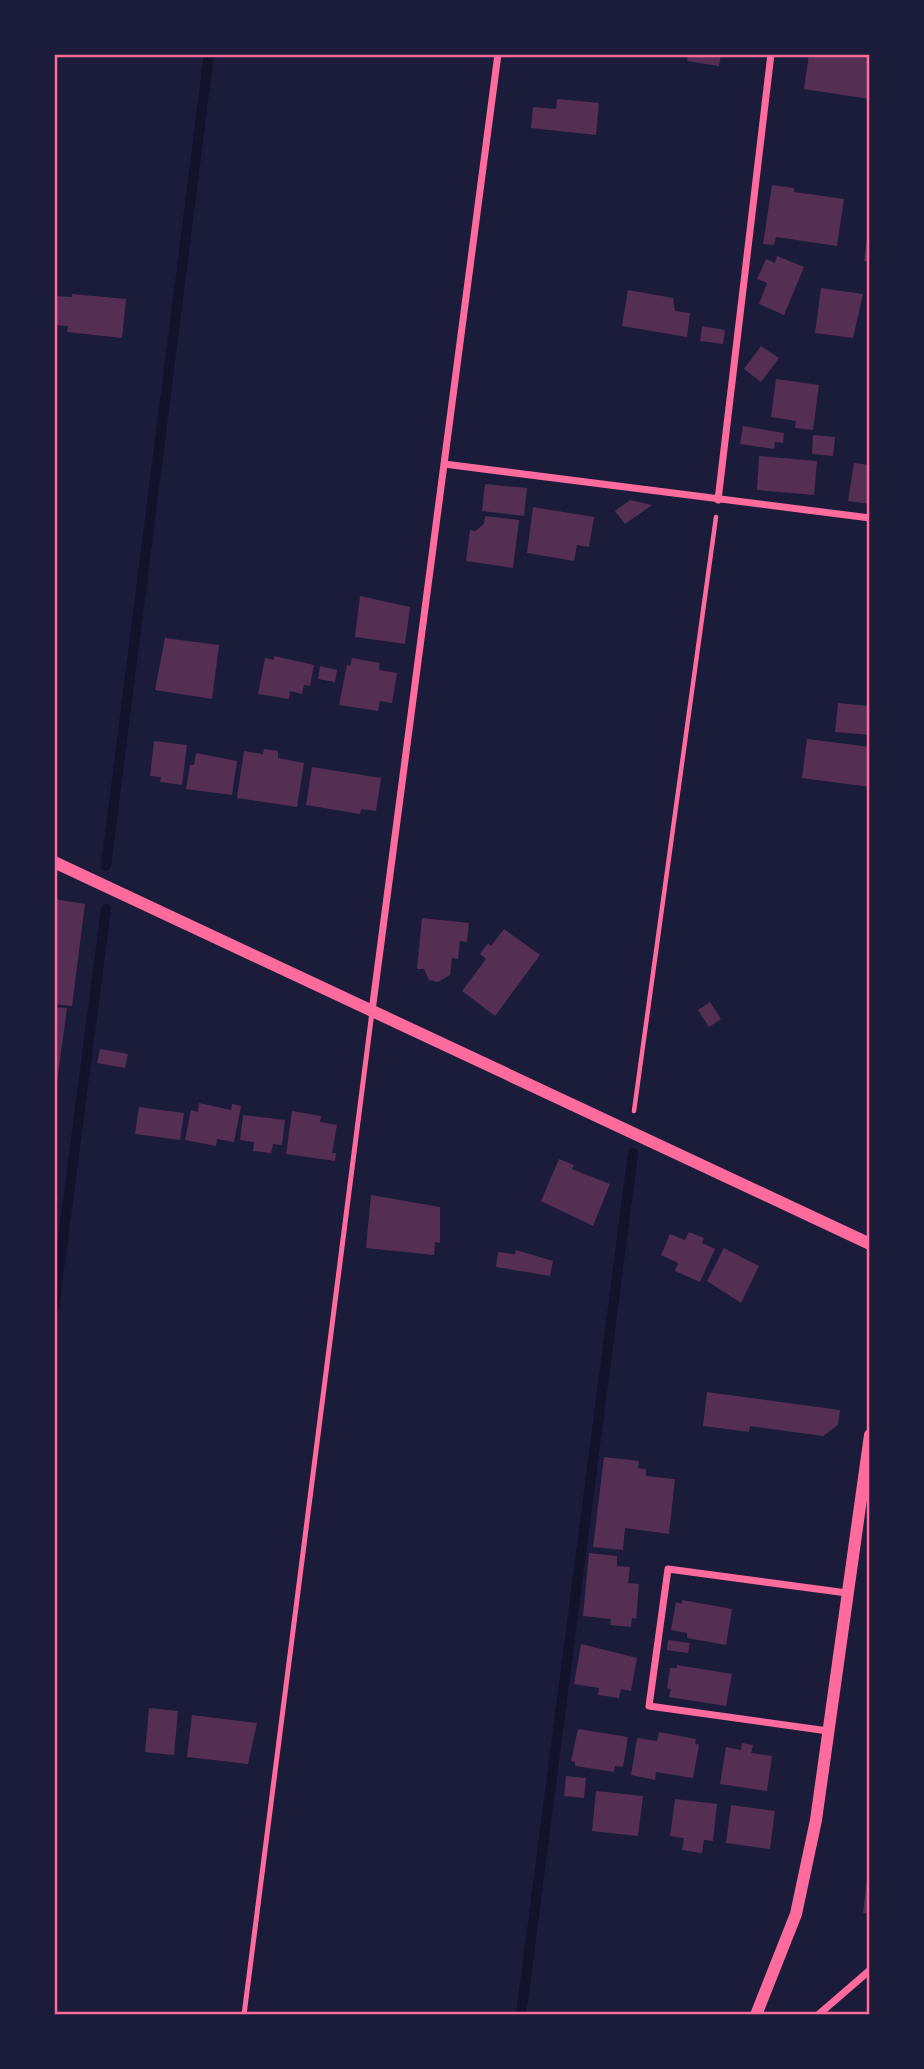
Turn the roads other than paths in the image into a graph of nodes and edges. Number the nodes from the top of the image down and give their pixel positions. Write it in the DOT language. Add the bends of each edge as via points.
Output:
graph roads {
  1 [pos="498,54"];
  2 [pos="771,54"];
  3 [pos="444,464"];
  4 [pos="718,500"];
  5 [pos="870,518"];
  6 [pos="54,862"];
  7 [pos="372,1012"];
  8 [pos="870,1244"];
  9 [pos="870,1435"];
  10 [pos="847,1593"];
  11 [pos="828,1731"];
  12 [pos="870,1970"];
  13 [pos="244,2015"];
  14 [pos="757,2015"];
  15 [pos="818,2015"];
  1 -- 3 [label="street"];
  2 -- 4 [label="street"];
  3 -- 4 [label="street"];
  3 -- 7 [label="street"];
  4 -- 5 [label="street"];
  6 -- 7 [label="street"];
  7 -- 8 [label="street"];
  7 -- 13 [label="lane"];
  9 -- 10 [label="street"];
  10 -- 11 [label="street"];
  10 -- 11 [label="street" via="668,1569 664,1597 649,1706"];
  11 -- 14 [label="street" via="816,1820 796,1914"];
  12 -- 15 [label="street"];
}
